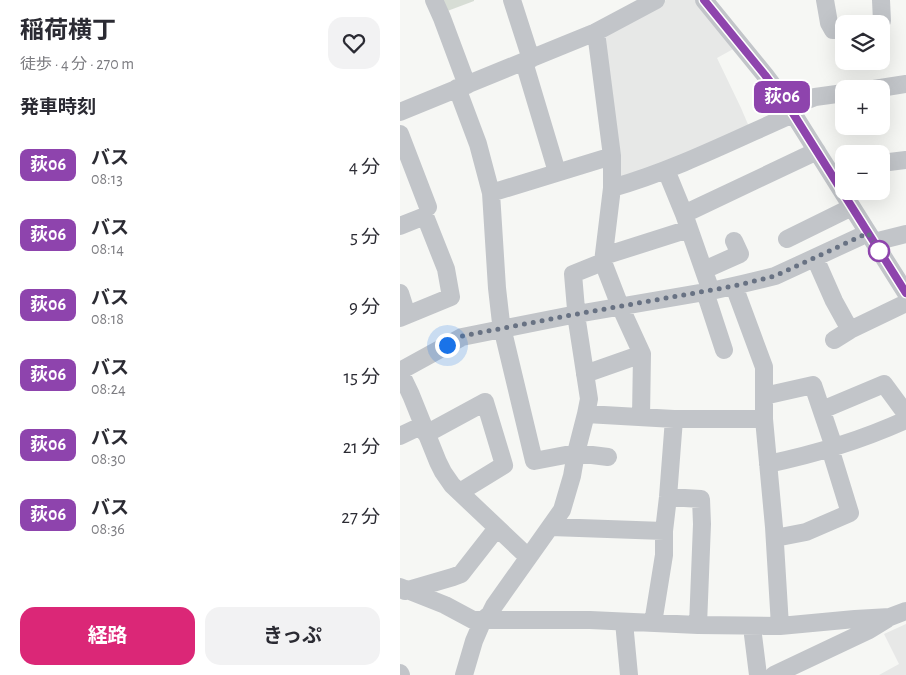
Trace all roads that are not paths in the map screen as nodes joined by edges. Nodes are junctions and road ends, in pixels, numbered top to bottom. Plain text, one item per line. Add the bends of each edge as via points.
1 (434, 0) edge
2 (512, 0) edge
3 (656, 0) edge
4 (707, 0) edge
5 (825, 0) edge
6 (880, 0) edge
7 (881, 15) edge
8 (835, 30) edge
9 (596, 32) junction
10 (528, 60) junction
11 (906, 84) edge
12 (890, 86) edge
13 (462, 87) junction
14 (835, 94) edge
15 (791, 111) junction
16 (400, 112) edge
17 (400, 134) edge
18 (817, 151) junction
19 (612, 156) junction
20 (906, 160) edge
21 (890, 163) edge
22 (666, 170) junction
23 (557, 172) junction
24 (835, 174) edge
25 (612, 188) junction
26 (491, 193) junction
27 (849, 200) edge
28 (428, 207) dead end
29 (852, 207) junction
30 (686, 222) junction
31 (400, 226) edge
32 (906, 234) edge
33 (871, 238) junction
34 (787, 239) dead end
35 (815, 258) junction
36 (603, 259) junction
37 (704, 270) junction
38 (738, 285) junction
39 (708, 292) junction
40 (906, 293) edge
41 (400, 294) edge
42 (906, 303) edge
43 (620, 306) junction
44 (577, 314) junction
45 (404, 317) edge
46 (502, 328) junction
47 (850, 330) junction
48 (834, 340) dead end
49 (724, 350) dead end
50 (642, 354) junction
51 (400, 372) edge
52 (585, 374) junction
53 (764, 396) junction
54 (822, 410) junction
55 (586, 414) junction
56 (906, 414) edge
57 (641, 418) junction
58 (674, 419) junction
59 (764, 419) junction
60 (906, 420) edge
61 (424, 429) junction
62 (400, 436) edge
63 (832, 448) junction
64 (576, 453) junction
65 (608, 458) dead end
66 (768, 464) junction
67 (460, 492) junction
68 (668, 497) junction
69 (551, 527) junction
70 (497, 528) junction
71 (664, 531) junction
72 (775, 538) junction
73 (528, 557) junction
74 (403, 590) edge
75 (898, 614) edge
76 (483, 620) junction
77 (624, 622) junction
78 (653, 623) junction
79 (698, 625) junction
80 (752, 626) junction
81 (780, 626) junction
82 (464, 675) edge
83 (629, 675) edge
84 (758, 675) edge
85 (774, 675) edge

1 - 13 street
2 - 10 street
3 - 9 street
4 - 15 street
5 - 8 street via 829,23
6 - 7 street
9 - 10 street
9 - 19 street
10 - 13 street
10 - 23 street
11 - 12 street
13 - 16 street
13 - 26 street
14 - 15 street via 815,97
15 - 18 street
15 - 22 street
17 - 28 street
18 - 24 street
18 - 30 street
19 - 23 street
19 - 25 street
20 - 21 street
22 - 25 street
22 - 30 street
23 - 26 street
25 - 36 street
26 - 46 street
27 - 29 street
29 - 33 street
29 - 34 street
30 - 36 street
30 - 37 street
31 - 45 street via 425,216 446,269 451,297
32 - 33 street
33 - 35 street
33 - 40 street
35 - 38 street via 775,276
35 - 47 street
36 - 43 street
36 - 44 street via 573,274
37 - 38 street via 734,249
37 - 39 street
38 - 39 street
38 - 53 street via 764,366
39 - 43 street
39 - 49 street
41 - 45 street
42 - 47 street
43 - 44 street
43 - 50 street
44 - 46 street
44 - 52 street
46 - 51 street via 462,336
46 - 64 street via 534,461
47 - 48 street
50 - 52 street
50 - 57 street
51 - 61 street
52 - 55 street
53 - 54 street via 813,385
53 - 59 street
54 - 56 street via 884,384
54 - 63 street
55 - 57 street
55 - 64 street
57 - 58 street
58 - 59 street
58 - 68 street
59 - 66 street
60 - 63 street
61 - 62 street
61 - 67 street via 443,472
61 - 67 street via 485,402 504,465
63 - 66 street
63 - 72 street via 850,513 806,532
64 - 65 street
64 - 69 street via 562,510
66 - 72 street
67 - 70 street
68 - 71 street
68 - 79 street via 700,499
69 - 71 street
69 - 73 street
70 - 73 street
70 - 74 street via 461,574
71 - 78 street via 664,555
72 - 81 street
73 - 76 street
74 - 76 street via 445,605 473,620
75 - 81 street
75 - 85 street
76 - 77 street
76 - 82 street
77 - 78 street
77 - 83 street
78 - 79 street
79 - 80 street
80 - 81 street
80 - 84 street

